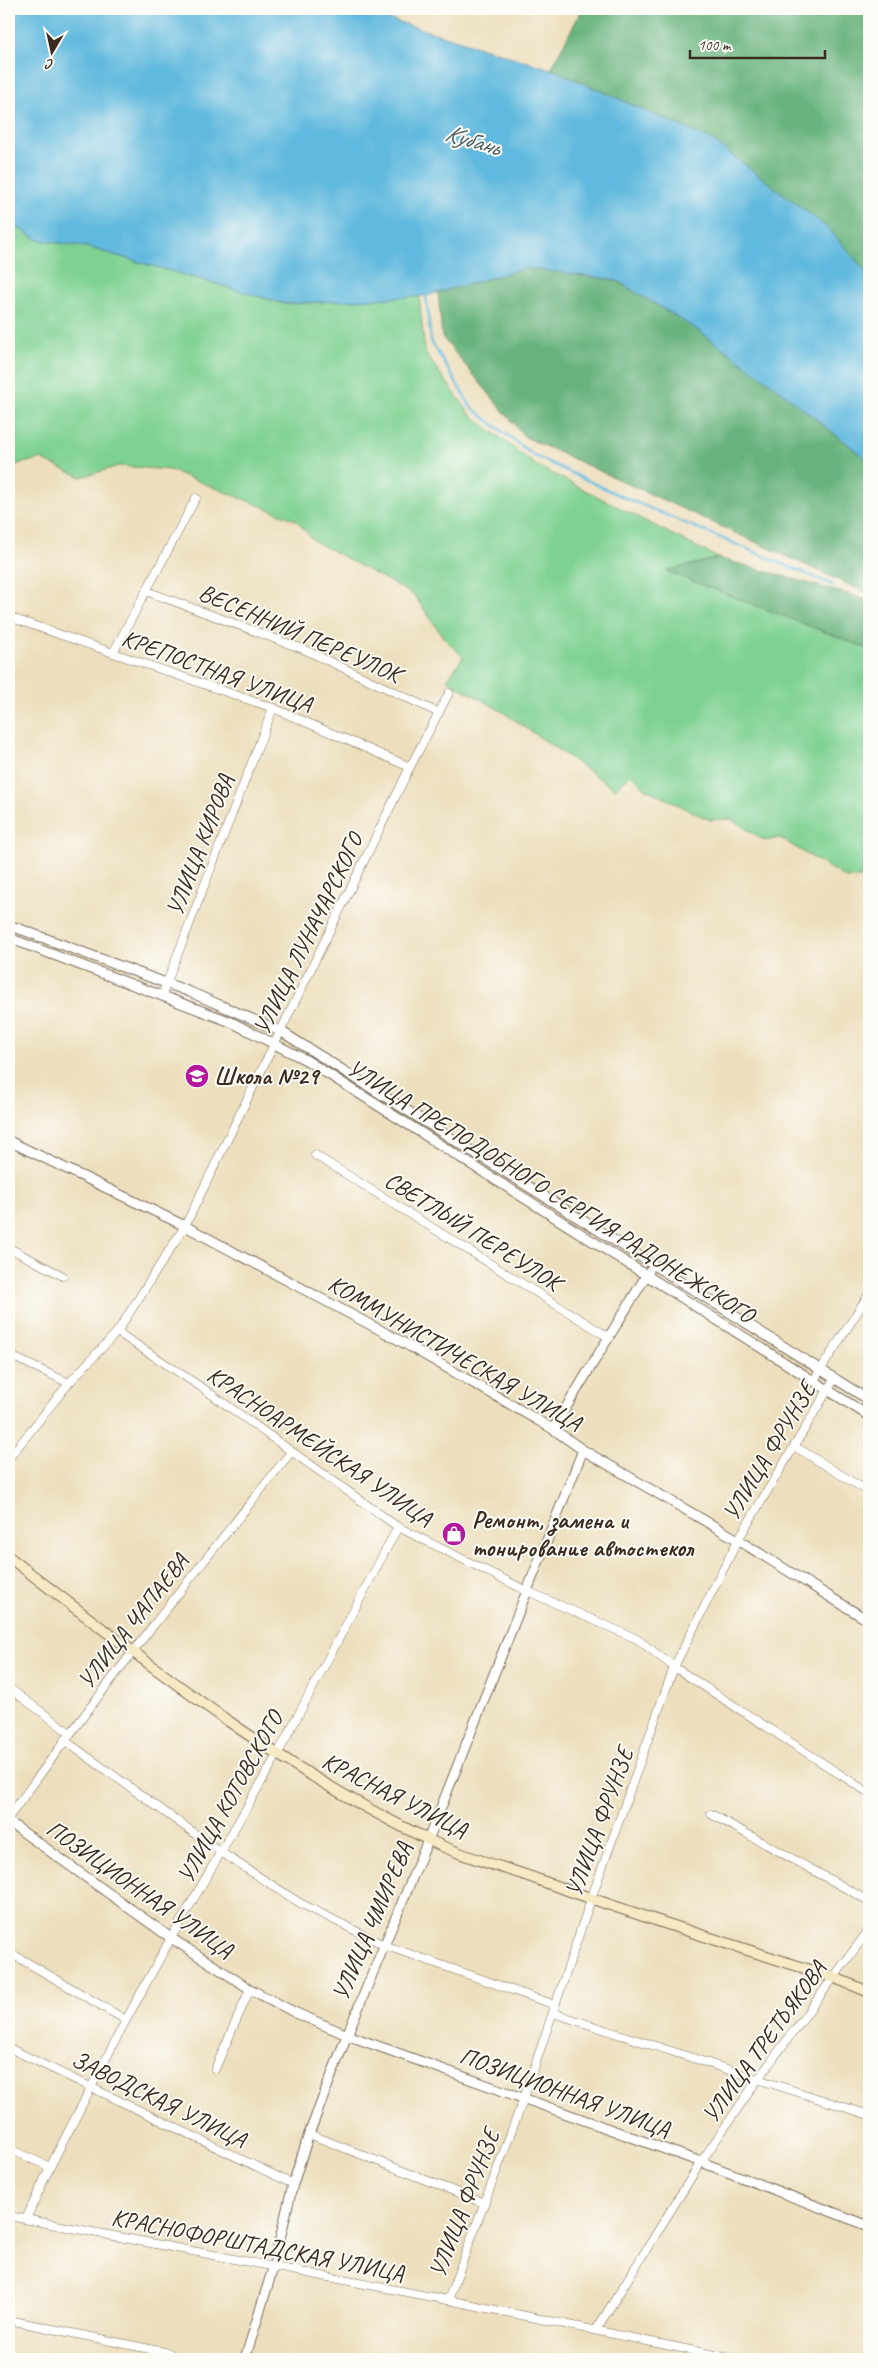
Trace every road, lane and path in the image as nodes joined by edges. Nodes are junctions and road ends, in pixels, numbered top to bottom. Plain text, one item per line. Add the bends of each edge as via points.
1 (196, 498) dead end
2 (146, 591) junction
3 (9, 617) edge
4 (113, 653) junction
5 (449, 693) dead end
6 (273, 708) junction
7 (439, 713) junction
8 (410, 767) junction
9 (9, 925) edge
10 (9, 938) edge
11 (166, 984) junction
12 (162, 995) junction
13 (282, 1032) junction
14 (276, 1044) junction
15 (9, 1141) edge
16 (316, 1155) dead end
17 (185, 1226) junction
18 (9, 1248) edge
19 (654, 1265) junction
20 (647, 1275) junction
21 (63, 1276) dead end
22 (869, 1294) edge
23 (117, 1332) junction
24 (610, 1338) junction
25 (9, 1355) edge
26 (821, 1370) junction
27 (835, 1378) junction
28 (814, 1380) junction
29 (69, 1383) junction
30 (828, 1389) junction
31 (869, 1400) edge
32 (869, 1416) edge
33 (553, 1429) junction
34 (794, 1446) junction
35 (583, 1450) junction
36 (291, 1452) junction
37 (9, 1458) edge
38 (869, 1492) edge
39 (398, 1527) junction
40 (738, 1540) junction
41 (9, 1557) edge
42 (527, 1591) junction
43 (869, 1620) edge
44 (134, 1653) junction
45 (674, 1667) junction
46 (9, 1688) edge
47 (70, 1733) junction
48 (64, 1740) junction
49 (277, 1755) junction
50 (869, 1794) edge
51 (711, 1814) dead end
52 (9, 1817) edge
53 (9, 1822) edge
54 (428, 1840) junction
55 (222, 1853) junction
56 (591, 1899) junction
57 (869, 1901) edge
58 (869, 1930) edge
59 (171, 1938) junction
60 (384, 1945) junction
61 (9, 1952) edge
62 (835, 1978) junction
63 (250, 1988) junction
64 (869, 1992) edge
65 (554, 2009) junction
66 (126, 2020) junction
67 (347, 2035) junction
68 (9, 2048) edge
69 (215, 2069) dead end
70 (758, 2079) junction
71 (91, 2088) junction
72 (524, 2098) junction
73 (869, 2115) edge
74 (310, 2134) junction
75 (9, 2149) edge
76 (701, 2162) junction
77 (50, 2168) junction
78 (293, 2184) junction
79 (484, 2204) junction
80 (9, 2216) edge
81 (26, 2219) junction
82 (869, 2226) edge
83 (273, 2268) junction
84 (448, 2300) junction
85 (9, 2320) edge
86 (596, 2330) junction
87 (179, 2359) edge
88 (246, 2359) edge
89 (734, 2359) edge

1 - 2 street
2 - 4 street
2 - 7 street, ВЕСЕННИЙ ПЕРЕУЛОК via 303,649
3 - 4 street, КРЕПОСТНАЯ УЛИЦА
4 - 6 street, КРЕПОСТНАЯ УЛИЦА
5 - 7 street, УЛИЦА ЛУНАЧАРСКОГО
6 - 8 street, КРЕПОСТНАЯ УЛИЦА
6 - 11 street, УЛИЦА КИРОВА
7 - 8 street, УЛИЦА ЛУНАЧАРСКОГО
8 - 13 street, УЛИЦА ЛУНАЧАРСКОГО
9 - 11 street, УЛИЦА ПРЕПОДОБНОГО СЕРГИЯ РАДОНЕЖСКОГО
10 - 12 street, УЛИЦА ПРЕПОДОБНОГО СЕРГИЯ РАДОНЕЖСКОГО
11 - 12 street, УЛИЦА КИРОВА
11 - 13 street, УЛИЦА ПРЕПОДОБНОГО СЕРГИЯ РАДОНЕЖСКОГО
12 - 14 street, УЛИЦА ПРЕПОДОБНОГО СЕРГИЯ РАДОНЕЖСКОГО
13 - 14 street, УЛИЦА ЛУНАЧАРСКОГО
13 - 19 street, УЛИЦА ПРЕПОДОБНОГО СЕРГИЯ РАДОНЕЖСКОГО
14 - 17 street, УЛИЦА ЛУНАЧАРСКОГО
14 - 20 street, УЛИЦА ПРЕПОДОБНОГО СЕРГИЯ РАДОНЕЖСКОГО
15 - 17 street, КОММУНИСТИЧЕСКАЯ УЛИЦА
16 - 24 street, СВЕТЛЫЙ ПЕРЕУЛОК
17 - 23 street, УЛИЦА ЛУНАЧАРСКОГО
17 - 33 street, КОММУНИСТИЧЕСКАЯ УЛИЦА via 397,1339
18 - 21 street
19 - 20 street
19 - 26 street, УЛИЦА ПРЕПОДОБНОГО СЕРГИЯ РАДОНЕЖСКОГО
20 - 24 street
20 - 28 street, УЛИЦА ПРЕПОДОБНОГО СЕРГИЯ РАДОНЕЖСКОГО
22 - 26 street, УЛИЦА ФРУНЗЕ
23 - 29 street, УЛИЦА ЛУНАЧАРСКОГО
23 - 36 street, КРАСНОАРМЕЙСКАЯ УЛИЦА
24 - 33 street
25 - 29 street
26 - 27 street, УЛИЦА ПРЕПОДОБНОГО СЕРГИЯ РАДОНЕЖСКОГО
26 - 28 street, УЛИЦА ФРУНЗЕ
27 - 30 street, УЛИЦА ФРУНЗЕ
27 - 31 street, УЛИЦА ПРЕПОДОБНОГО СЕРГИЯ РАДОНЕЖСКОГО
28 - 30 street, УЛИЦА ПРЕПОДОБНОГО СЕРГИЯ РАДОНЕЖСКОГО
29 - 37 street, УЛИЦА ЛУНАЧАРСКОГО
30 - 32 street, УЛИЦА ПРЕПОДОБНОГО СЕРГИЯ РАДОНЕЖСКОГО
30 - 34 street, УЛИЦА ФРУНЗЕ
33 - 35 street, КОММУНИСТИЧЕСКАЯ УЛИЦА
34 - 38 street
34 - 40 street, УЛИЦА ФРУНЗЕ
35 - 40 street, КОММУНИСТИЧЕСКАЯ УЛИЦА
35 - 42 street, УЛИЦА ЧМИРЕВА
36 - 39 street, КРАСНОАРМЕЙСКАЯ УЛИЦА
36 - 44 street, УЛИЦА ЧАПАЕВА via 154,1622
39 - 42 street, КРАСНОАРМЕЙСКАЯ УЛИЦА
39 - 49 street, УЛИЦА КОТОВСКОГО
40 - 43 street, КОММУНИСТИЧЕСКАЯ УЛИЦА
40 - 45 street, УЛИЦА ФРУНЗЕ
41 - 44 main road, КРАСНАЯ УЛИЦА
42 - 45 street, КРАСНОАРМЕЙСКАЯ УЛИЦА via 637,1639
42 - 54 street, УЛИЦА ЧМИРЕВА
44 - 47 street, УЛИЦА ЧАПАЕВА
44 - 49 main road, КРАСНАЯ УЛИЦА
45 - 50 street, КРАСНОАРМЕЙСКАЯ УЛИЦА
45 - 56 street, УЛИЦА ФРУНЗЕ
46 - 47 street
47 - 48 street, УЛИЦА ЧАПАЕВА
48 - 52 street, УЛИЦА ЧАПАЕВА
48 - 55 street
49 - 54 main road, КРАСНАЯ УЛИЦА
49 - 55 street, УЛИЦА КОТОВСКОГО
51 - 57 street
53 - 59 street, ПОЗИЦИОННАЯ УЛИЦА
54 - 56 main road, КРАСНАЯ УЛИЦА
54 - 60 street, УЛИЦА ЧМИРЕВА
55 - 59 street, УЛИЦА КОТОВСКОГО
55 - 60 street via 300,1903
56 - 62 main road, КРАСНАЯ УЛИЦА
56 - 65 street, УЛИЦА ФРУНЗЕ
58 - 62 street, УЛИЦА ТРЕТЬЯКОВА
59 - 63 street, ПОЗИЦИОННАЯ УЛИЦА
59 - 66 street, УЛИЦА КОТОВСКОГО
60 - 65 street
60 - 67 street, УЛИЦА ЧМИРЕВА
61 - 66 street
62 - 64 main road, КРАСНАЯ УЛИЦА
62 - 70 street, УЛИЦА ТРЕТЬЯКОВА
63 - 67 street, ПОЗИЦИОННАЯ УЛИЦА
63 - 69 street
65 - 70 street
65 - 72 street, УЛИЦА ФРУНЗЕ
66 - 71 street, УЛИЦА КОТОВСКОГО
67 - 72 street, ПОЗИЦИОННАЯ УЛИЦА
67 - 74 street, УЛИЦА ЧМИРЕВА
68 - 71 street, ЗАВОДСКАЯ УЛИЦА
70 - 73 street
70 - 76 street, УЛИЦА ТРЕТЬЯКОВА
71 - 77 street, УЛИЦА КОТОВСКОГО
71 - 78 street, ЗАВОДСКАЯ УЛИЦА
72 - 76 street, ПОЗИЦИОННАЯ УЛИЦА
72 - 79 street, УЛИЦА ФРУНЗЕ
74 - 78 street, УЛИЦА ЧМИРЕВА
74 - 79 street
75 - 77 street
76 - 82 street, ПОЗИЦИОННАЯ УЛИЦА
76 - 86 street, УЛИЦА ТРЕТЬЯКОВА
77 - 81 street, УЛИЦА КОТОВСКОГО
78 - 83 street, УЛИЦА ЧМИРЕВА
79 - 84 street, УЛИЦА ФРУНЗЕ
80 - 81 street, КРАСНОФОРШТАДСКАЯ УЛИЦА
81 - 83 street, КРАСНОФОРШТАДСКАЯ УЛИЦА
83 - 84 street, КРАСНОФОРШТАДСКАЯ УЛИЦА
83 - 88 street, УЛИЦА ЧМИРЕВА
84 - 86 street, КРАСНОФОРШТАДСКАЯ УЛИЦА
85 - 87 street via 169,2353
86 - 89 street, КРАСНОФОРШТАДСКАЯ УЛИЦА

